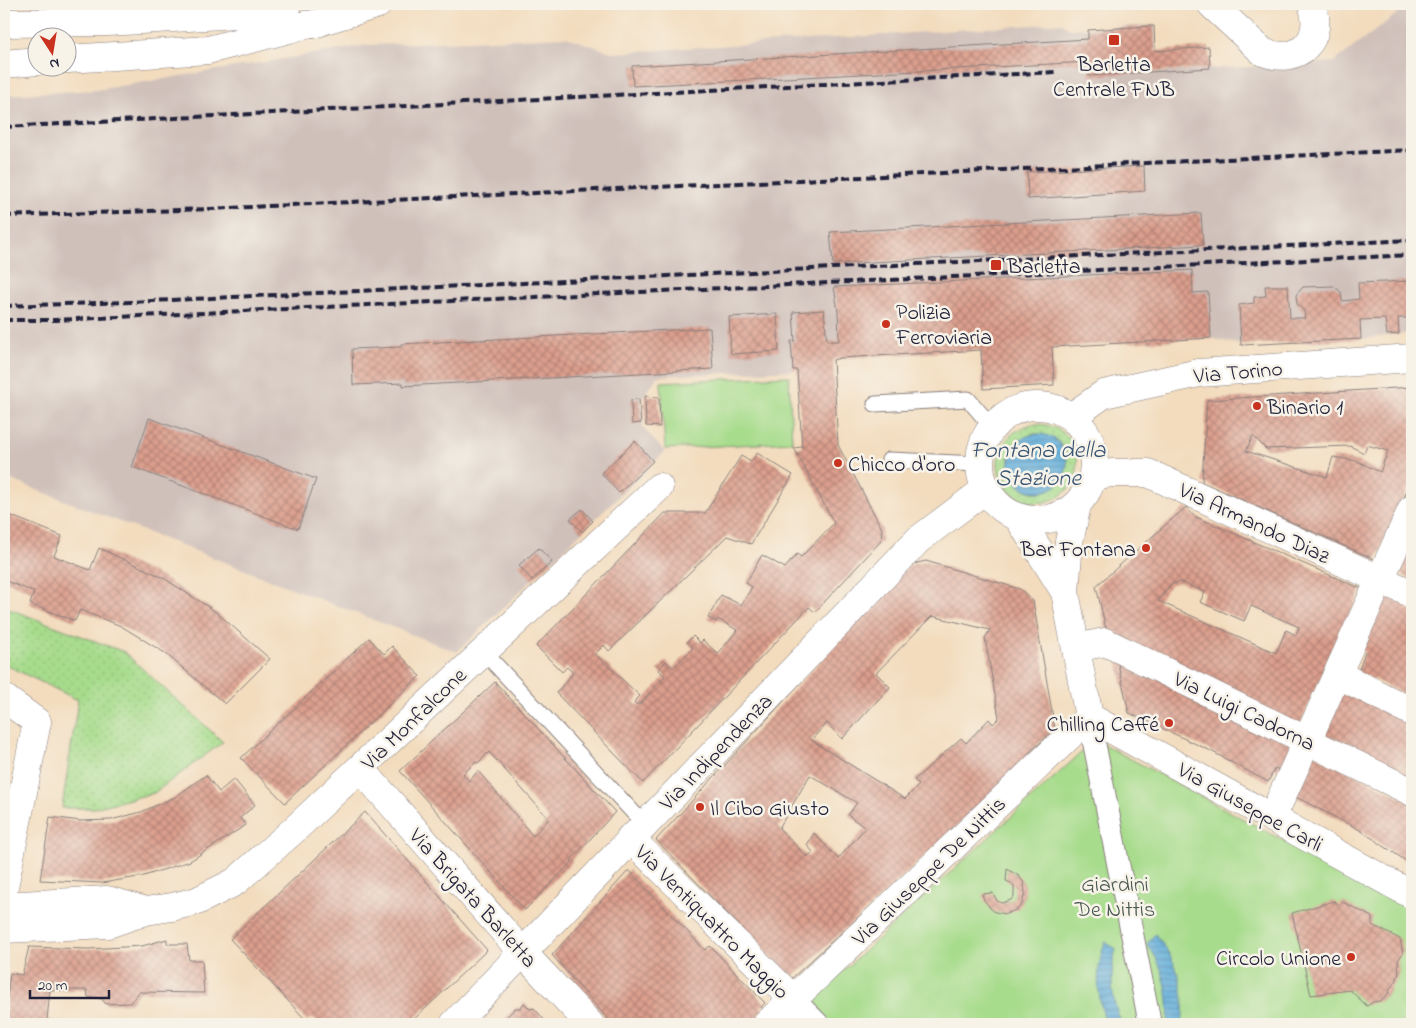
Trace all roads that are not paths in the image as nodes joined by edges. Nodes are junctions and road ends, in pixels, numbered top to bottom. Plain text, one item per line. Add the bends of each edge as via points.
1 (378, 4) edge
2 (1211, 4) edge
3 (1312, 4) edge
4 (308, 12) edge
5 (4, 23) edge
6 (78, 58) edge
7 (28, 62) edge
8 (4, 64) edge
9 (1412, 358) edge
10 (875, 404) dead end
11 (1072, 416) junction
12 (992, 427) junction
13 (890, 460) dead end
14 (982, 476) junction
15 (1094, 476) junction
16 (659, 487) dead end
17 (1077, 505) junction
18 (1412, 509) edge
19 (1018, 517) junction
20 (1380, 580) junction
21 (1065, 592) junction
22 (1412, 594) edge
23 (1076, 648) junction
24 (484, 651) junction
25 (1337, 674) junction
26 (4, 698) edge
27 (1412, 712) edge
28 (1089, 717) junction
29 (1307, 740) junction
30 (360, 768) junction
31 (1412, 792) edge
32 (1272, 818) junction
33 (637, 831) junction
34 (4, 887) edge
35 (1412, 895) edge
36 (4, 906) edge
37 (146, 911) junction
38 (4, 929) edge
39 (523, 953) junction
40 (793, 999) junction
41 (454, 1024) edge
42 (590, 1024) edge
43 (767, 1024) edge
44 (818, 1024) edge
45 (1150, 1024) edge

1 - 4 street via 354,12
2 - 3 street via 1263,52 1285,57 1296,54 1312,39 1316,27
4 - 5 street via 108,22
4 - 6 street via 208,50
7 - 8 street
9 - 11 street, Via Torino via 1199,373 1104,394
10 - 12 lane via 968,399
11 - 12 street via 1039,406 1021,408 1005,415
11 - 15 street via 1091,443 1095,459
12 - 14 street via 983,444
13 - 14 lane
14 - 19 street via 994,501
14 - 33 street, Via Indipendenza
15 - 17 street
15 - 20 street, Via Armando Diaz via 1148,473
16 - 24 street, Via Monfalcone
17 - 19 street via 1059,516 1039,520
17 - 21 street via 1069,542
18 - 20 street
19 - 21 street
20 - 22 street, Via Armando Diaz
20 - 25 street
21 - 23 street
23 - 28 street
23 - 29 street, Via Luigi Cadorna via 1105,642
24 - 30 street, Via Monfalcone
24 - 33 lane
25 - 27 street
25 - 29 street
26 - 34 street via 37,722
28 - 32 street, Via Giuseppe Carli
28 - 40 street, Via Giuseppe De Nittis
28 - 45 street
29 - 31 street, Via Luigi Cadorna
29 - 32 street
30 - 37 street, Via Monfalcone via 235,882 197,901
30 - 39 street, Via Brigata Barletta
32 - 35 street, Via Giuseppe Carli
33 - 39 street, Via Indipendenza
33 - 40 street, Via Ventiquattro Maggio
36 - 37 street, Via Monfalcone via 107,900
37 - 38 street, Via Monfalcone via 108,924
39 - 41 street, Via Indipendenza
39 - 42 street, Via Brigata Barletta
40 - 43 street, Via Giuseppe De Nittis
40 - 44 street, Via Ventiquattro Maggio

